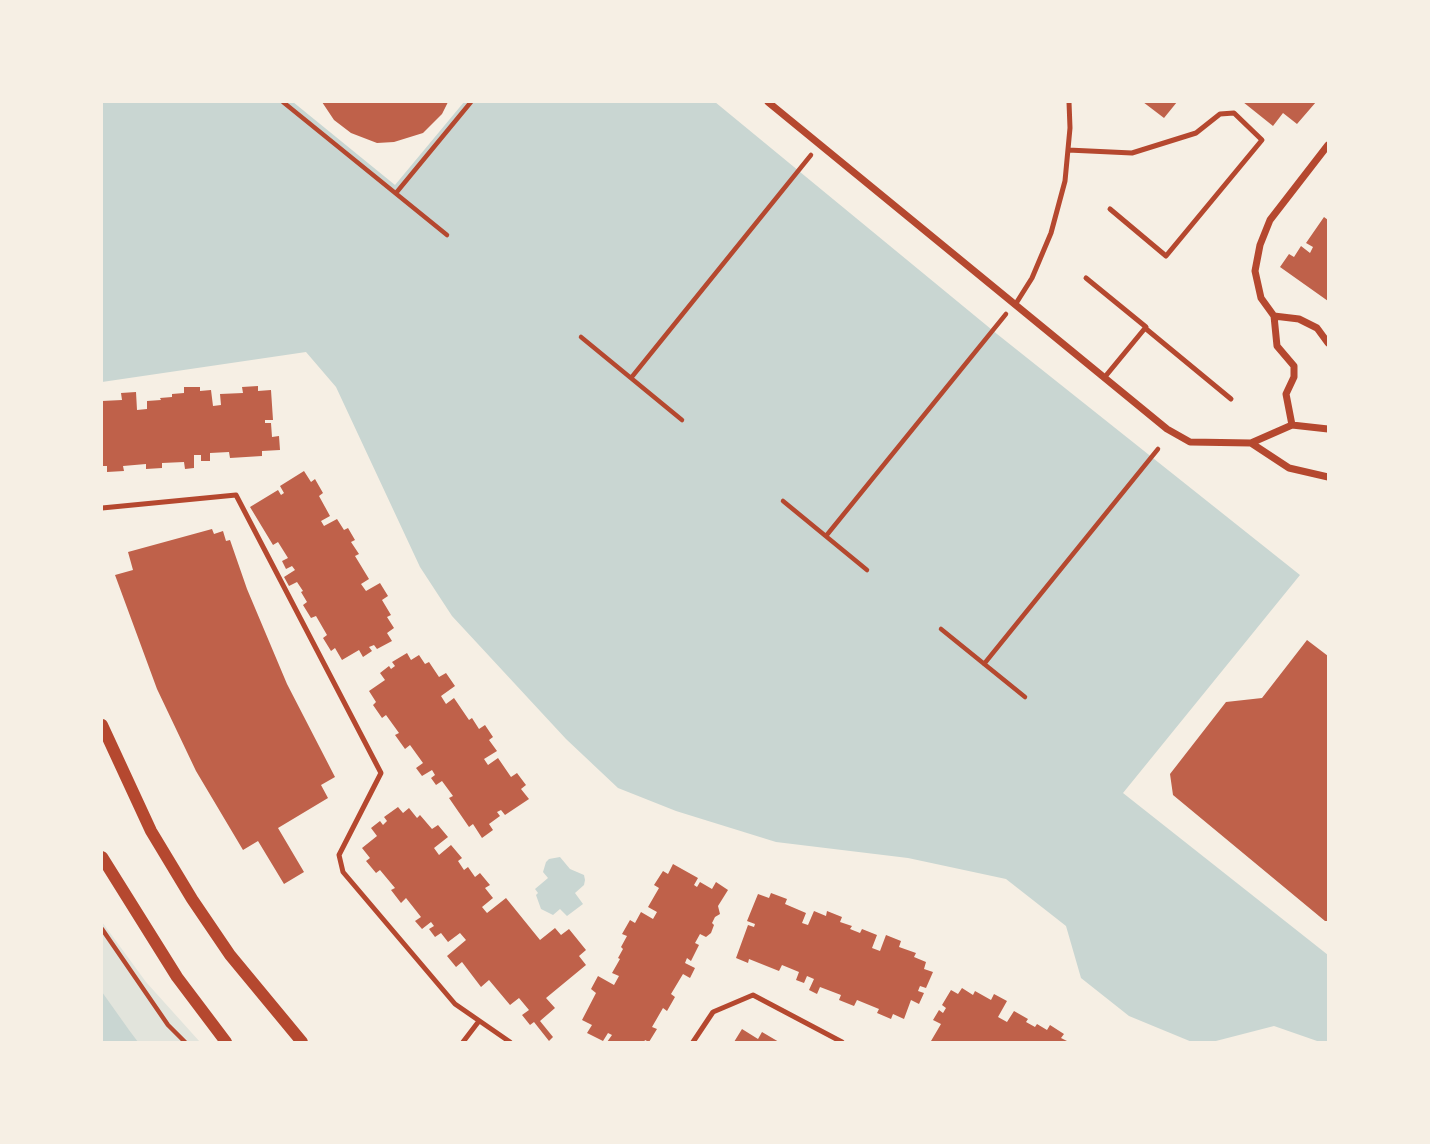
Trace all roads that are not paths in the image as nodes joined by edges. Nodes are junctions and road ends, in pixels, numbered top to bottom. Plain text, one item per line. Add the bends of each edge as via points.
1 (768, 102) edge
2 (1069, 102) edge
3 (1328, 145) edge
4 (1068, 150) junction
5 (1110, 209) dead end
6 (1086, 278) dead end
7 (1015, 305) junction
8 (1274, 316) junction
9 (1145, 328) junction
10 (1328, 343) edge
11 (1104, 378) junction
12 (1231, 400) dead end
13 (1292, 425) junction
14 (1328, 429) edge
15 (1251, 443) junction
16 (1328, 477) edge
17 (102, 508) edge
18 (102, 725) edge
19 (102, 857) edge
20 (479, 1021) junction
21 (226, 1042) edge
22 (302, 1042) edge
23 (463, 1042) edge
24 (510, 1042) edge
25 (693, 1042) edge
26 (842, 1042) edge

1 - 7 street
2 - 4 lane
3 - 8 street via 1270,220 1260,245 1255,271 1261,298
4 - 5 lane via 1132,153 1196,133 1220,114 1234,113 1262,139 1166,256
4 - 7 lane via 1051,233
6 - 9 lane
7 - 11 street
8 - 10 street via 1299,318 1317,328
8 - 13 street via 1277,346 1294,366 1286,394
9 - 11 lane
9 - 12 lane
11 - 15 street via 1190,442
13 - 14 street
13 - 15 street
15 - 16 street via 1289,468
17 - 20 lane via 236,495 381,773 339,855 343,872 454,1004
18 - 22 street via 151,831 192,899 230,955
19 - 21 street via 177,977
20 - 23 lane
20 - 24 lane
25 - 26 lane via 713,1012 753,995

